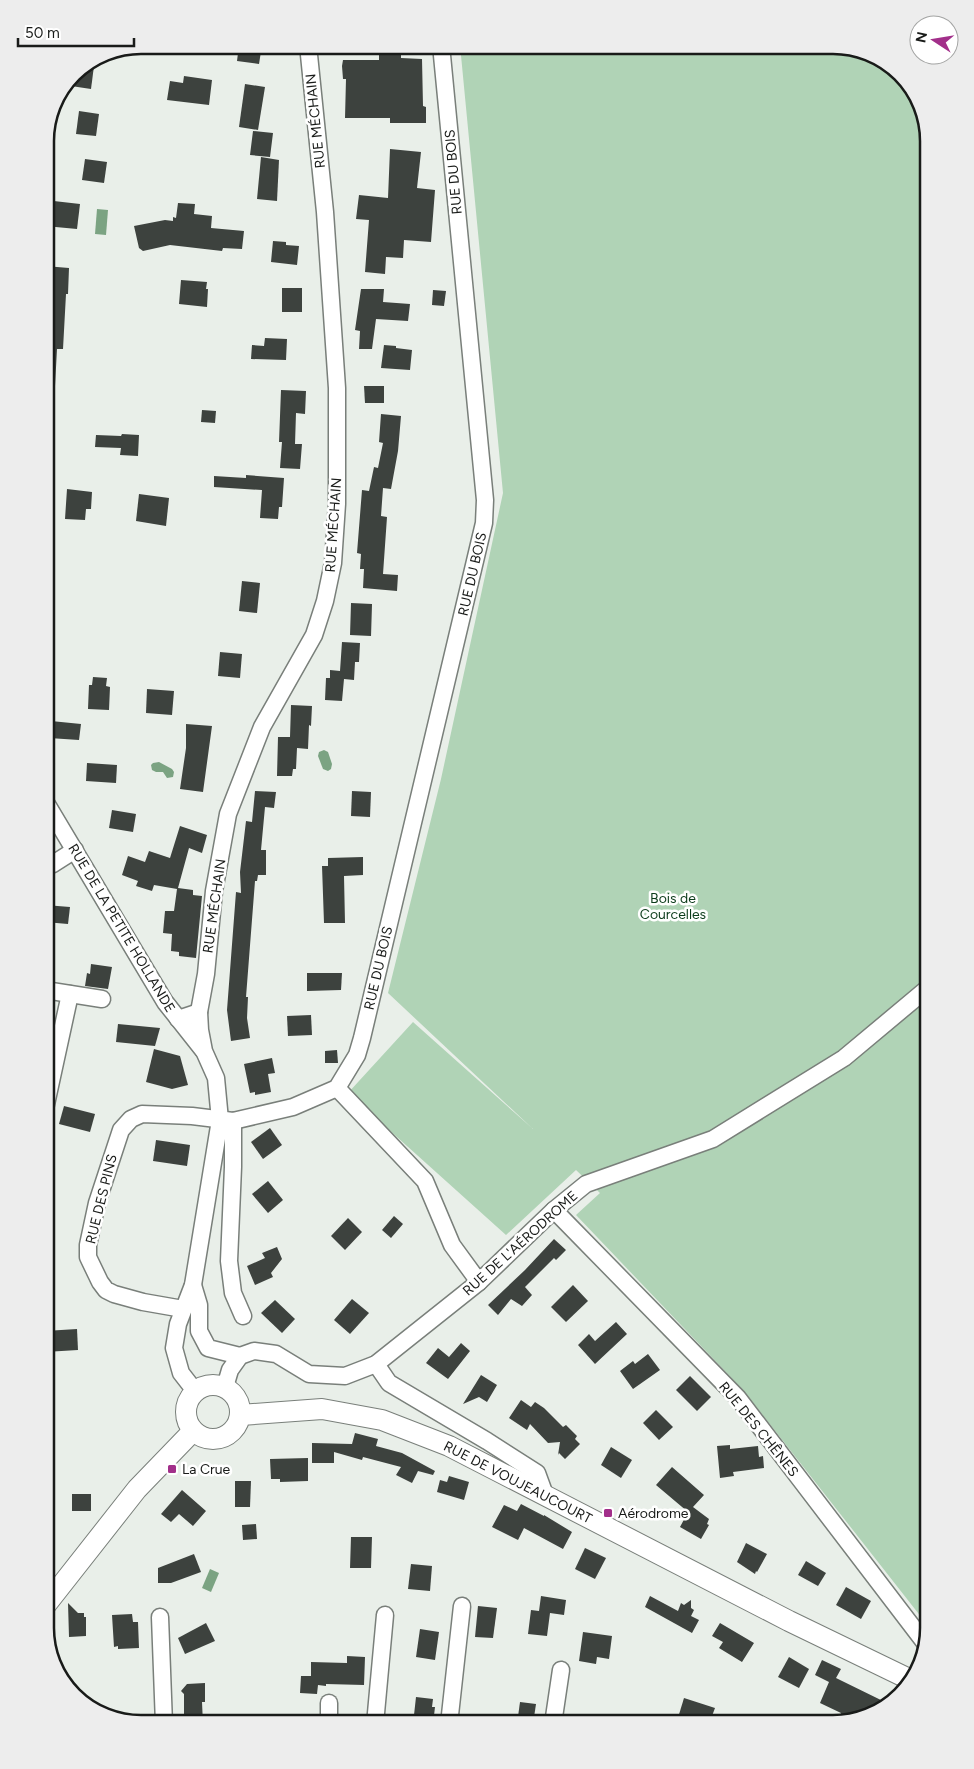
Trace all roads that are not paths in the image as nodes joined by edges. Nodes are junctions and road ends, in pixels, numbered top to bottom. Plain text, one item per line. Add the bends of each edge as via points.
1 (309, 54) edge
2 (442, 54) edge
3 (54, 816) edge
4 (75, 850) junction
5 (54, 863) edge
6 (54, 991) edge
7 (70, 994) junction
8 (920, 995) edge
9 (102, 999) dead end
10 (199, 1012) junction
11 (178, 1019) junction
12 (204, 1051) junction
13 (54, 1068) edge
14 (338, 1088) junction
15 (226, 1120) junction
16 (554, 1210) junction
17 (479, 1282) junction
18 (193, 1285) junction
19 (183, 1310) junction
20 (242, 1316) dead end
21 (240, 1356) junction
22 (376, 1364) junction
23 (225, 1387) junction
24 (195, 1391) junction
25 (241, 1414) junction
26 (193, 1431) junction
27 (545, 1495) junction
28 (54, 1595) edge
29 (462, 1606) dead end
30 (385, 1615) dead end
31 (160, 1617) dead end
32 (920, 1636) edge
33 (561, 1670) dead end
34 (905, 1678) edge
35 (329, 1703) dead end
36 (164, 1715) edge
37 (329, 1715) edge
38 (376, 1715) edge
39 (450, 1715) edge
40 (554, 1715) edge

1 - 10 street, RUE MÉCHAIN via 337,388 337,504 333,562 314,634 262,727 228,814 214,891
2 - 14 street, RUE DU BOIS via 484,490 484,523 362,1038 357,1055
3 - 4 street, RUE DE LA PETITE HOLLANDE
4 - 5 street
4 - 11 street, RUE DE LA PETITE HOLLANDE
6 - 7 street
7 - 9 street
7 - 13 street
8 - 16 street, RUE DE L'AÉRODROME via 844,1058 713,1139 586,1184
10 - 11 street
10 - 12 street, RUE MÉCHAIN
11 - 12 street, RUE DE LA PETITE HOLLANDE
12 - 15 street via 216,1078
14 - 15 street via 293,1107
14 - 17 street via 425,1181 452,1245
15 - 18 street
15 - 19 street, RUE DES PINS via 156,1114 142,1114 131,1119 116,1142 97,1203 88,1258 106,1290
15 - 20 street via 233,1167 229,1261 232,1293
16 - 17 street, RUE DE L'AÉRODROME
16 - 32 street, RUE DES CHÊNES via 738,1398
17 - 22 street, RUE DE L'AÉRODROME
18 - 19 street
18 - 21 street via 199,1306 199,1331 208,1348
19 - 24 street via 174,1348 181,1373
21 - 22 street, RUE DE L'AÉRODROME via 254,1351 276,1354 309,1374 345,1376
21 - 23 street via 230,1370
22 - 27 street via 389,1383 537,1473
23 - 24 main road via 215,1384
23 - 25 main road via 238,1398
24 - 26 main road via 187,1404 187,1418
25 - 26 main road via 235,1429 223,1438 207,1439
25 - 27 main road, RUE DE VOUJEAUCOURT via 322,1409 382,1420 449,1446
26 - 28 main road via 137,1489
27 - 34 main road, RUE DE VOUJEAUCOURT
29 - 39 street
30 - 38 street
31 - 36 street
33 - 40 street
35 - 37 street

